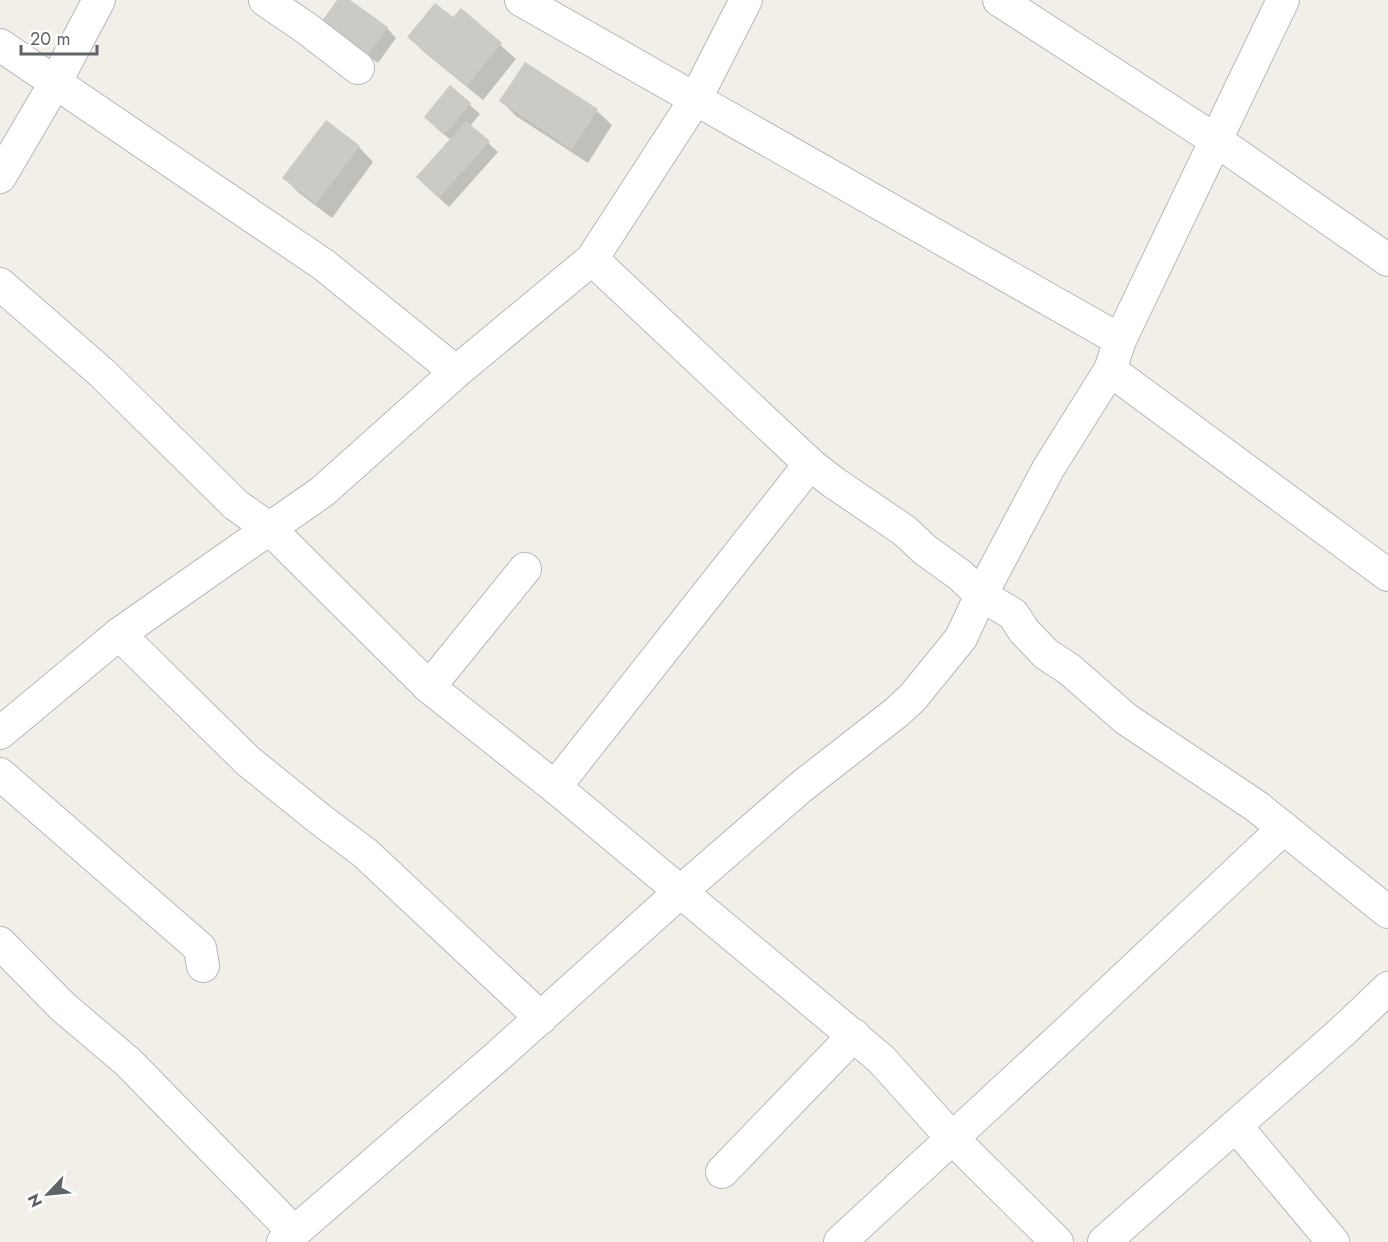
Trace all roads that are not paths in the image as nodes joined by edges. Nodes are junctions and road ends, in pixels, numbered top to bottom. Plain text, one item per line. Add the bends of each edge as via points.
1 (99, 0) edge
2 (265, 0) edge
3 (521, 0) edge
4 (746, 0) edge
5 (999, 0) edge
6 (1283, 0) edge
7 (0, 45) edge
8 (358, 68) dead end
9 (55, 83) junction
10 (695, 100) junction
11 (1217, 141) junction
12 (0, 177) edge
13 (591, 259) junction
14 (1388, 260) edge
15 (0, 284) edge
16 (1120, 340) junction
17 (1110, 370) junction
18 (456, 372) junction
19 (810, 464) junction
20 (270, 529) junction
21 (525, 569) dead end
22 (1388, 575) edge
23 (981, 595) junction
24 (119, 634) junction
25 (429, 687) junction
26 (0, 733) edge
27 (0, 774) edge
28 (555, 787) junction
29 (1284, 828) junction
30 (680, 892) junction
31 (1388, 912) edge
32 (0, 943) edge
33 (203, 966) dead end
34 (1388, 988) edge
35 (540, 1018) junction
36 (854, 1035) junction
37 (1236, 1126) junction
38 (952, 1138) junction
39 (722, 1172) dead end
40 (289, 1237) edge
41 (840, 1242) edge
42 (1057, 1242) edge
43 (1104, 1242) edge
44 (1333, 1242) edge

1 - 9 street
2 - 8 street
3 - 10 street
4 - 10 street
5 - 11 street
6 - 11 street
7 - 9 street
9 - 12 street
9 - 18 street via 324,265
10 - 13 street
10 - 16 street
11 - 14 street
11 - 16 street
13 - 18 street
13 - 19 street
15 - 20 street via 102,372 236,505
16 - 17 street
17 - 22 street
17 - 23 street via 1048,469
18 - 20 street via 323,491
19 - 23 street via 905,531
19 - 28 street
20 - 24 street
20 - 25 street
21 - 25 street
23 - 29 street via 1013,614 1046,654 1126,719
23 - 30 street via 961,638 913,697
24 - 26 street
24 - 35 street via 248,761 365,853
25 - 28 street
27 - 33 street via 200,948
28 - 30 street
29 - 31 street
29 - 38 street
30 - 35 street
30 - 36 street
32 - 40 street via 63,1007 128,1062
34 - 37 street
35 - 40 street
36 - 38 street via 881,1059
36 - 39 street
37 - 43 street
37 - 44 street
38 - 41 street
38 - 42 street

